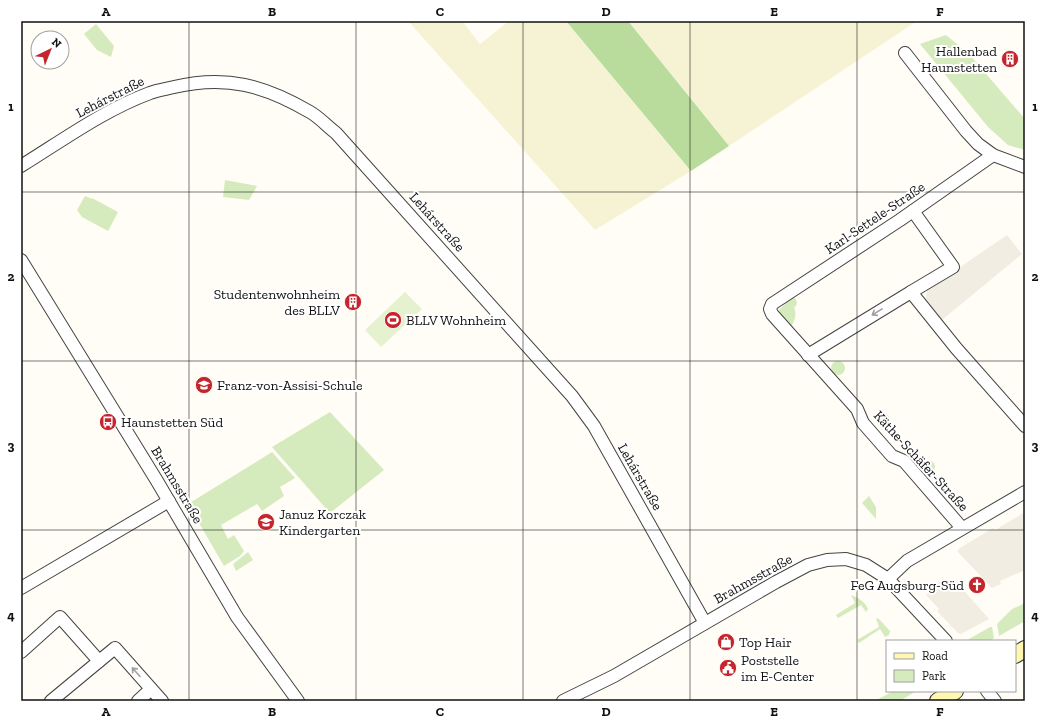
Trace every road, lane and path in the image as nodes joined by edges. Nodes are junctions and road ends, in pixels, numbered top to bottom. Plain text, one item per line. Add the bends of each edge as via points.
1 (905, 53) dead end
2 (993, 155) junction
3 (21, 166) edge
4 (1025, 167) edge
5 (913, 212) junction
6 (21, 260) edge
7 (911, 292) junction
8 (772, 304) joint
9 (808, 355) junction
10 (1025, 426) edge
11 (1025, 492) edge
12 (169, 501) junction
13 (962, 528) junction
14 (888, 580) junction
15 (21, 588) edge
16 (705, 623) junction
17 (945, 640) edge
18 (1025, 649) edge
19 (21, 652) edge
20 (1016, 654) edge
21 (99, 661) junction
22 (152, 689) junction
23 (953, 692) edge
24 (988, 692) edge
25 (51, 701) edge
26 (138, 701) edge
27 (162, 701) edge
28 (298, 701) edge
29 (563, 701) edge
30 (938, 701) edge
31 (995, 701) edge

1 - 2 street via 978,144
2 - 4 street
2 - 5 street, Karl-Settele-Straße
3 - 16 street, Lehárstraße via 121,106 151,92 193,83 228,82 262,89 311,112 336,133 572,396 594,426
5 - 7 street via 953,267
5 - 8 street, Karl-Settele-Straße
6 - 12 street, Brahmsstraße
7 -> 9 street
7 - 10 street via 956,348
8 - 9 street, Käthe-Schäfer-Straße via 772,314
9 - 13 street, Käthe-Schäfer-Straße via 857,409 863,423 892,456 904,461
11 - 13 street
12 - 15 street
12 - 28 street, Brahmsstraße via 237,617
13 - 14 street via 907,561
14 - 16 street, Brahmsstraße via 866,565 846,559 827,560 808,565
14 - 17 street, Brahmsstraße
16 - 29 street, Brahmsstraße via 614,676
18 - 20 main road
19 - 21 street via 60,617
22 -> 21 street via 115,648
21 - 25 street
22 - 26 street
22 - 27 street
23 - 30 main road
24 - 31 street

